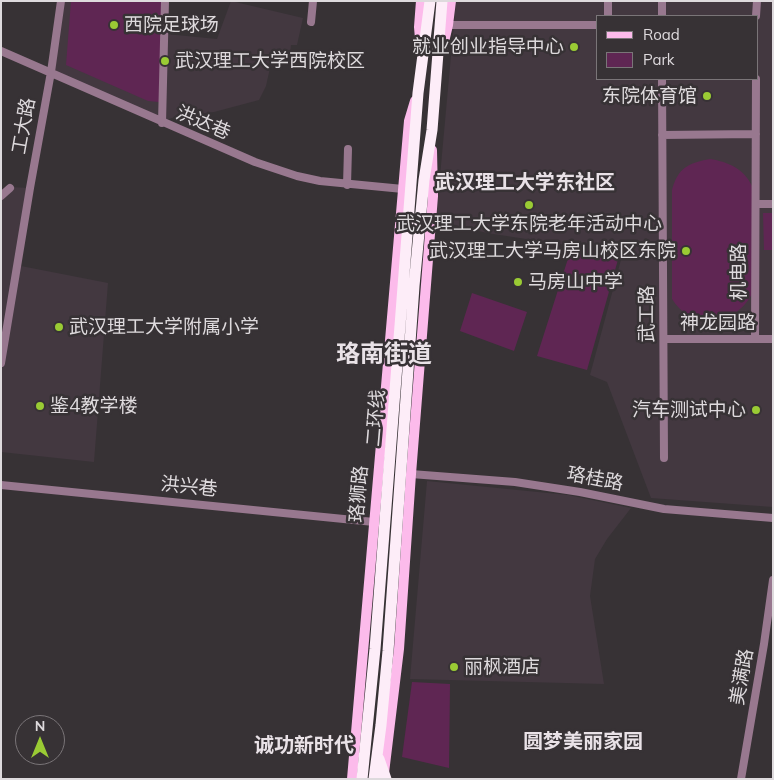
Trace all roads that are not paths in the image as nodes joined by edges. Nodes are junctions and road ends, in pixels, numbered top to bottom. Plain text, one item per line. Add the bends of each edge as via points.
1 (61, 1) edge
2 (165, 1) edge
3 (313, 1) edge
4 (421, 1) edge
5 (430, 1) edge
6 (442, 1) edge
7 (451, 1) edge
8 (608, 1) edge
9 (662, 1) edge
10 (756, 1) edge
11 (608, 15) edge
12 (662, 15) edge
13 (756, 15) edge
14 (311, 22) dead end
15 (448, 25) junction
16 (596, 25) edge
17 (1, 51) edge
18 (421, 60) junction
19 (437, 70) junction
20 (51, 72) junction
21 (662, 80) edge
22 (756, 80) edge
23 (418, 93) junction
24 (162, 123) junction
25 (432, 130) junction
26 (662, 134) junction
27 (756, 134) junction
28 (348, 149) dead end
29 (347, 185) junction
30 (10, 188) dead end
31 (402, 189) junction
32 (1, 196) edge
33 (756, 204) junction
34 (773, 204) edge
35 (4, 329) edge
36 (664, 339) junction
37 (773, 339) edge
38 (755, 340) junction
39 (1, 363) edge
40 (664, 458) dead end
41 (410, 474) junction
42 (1, 484) edge
43 (773, 518) edge
44 (374, 522) junction
45 (773, 580) edge
46 (378, 756) junction
47 (352, 779) edge
48 (362, 779) edge
49 (374, 779) edge
50 (384, 779) edge
51 (741, 779) edge

1 - 20 street, 工大路
2 - 24 street
3 - 14 street
4 - 18 main road via 418,27
5 - 18 highway, 二环线
6 - 19 highway, 二环线
7 - 15 main road
8 - 11 street
9 - 12 street
10 - 13 street
15 - 16 street
15 - 19 main road
17 - 20 street, 洪达巷
18 - 23 highway, 二环线
19 - 25 highway, 二环线
20 - 24 street, 洪达巷
20 - 35 street, 工大路
21 - 26 street, 武工路
22 - 27 street, 机电路
23 - 31 main road, 珞狮路 via 409,120
23 - 48 highway, 二环线
24 - 29 street, 洪达巷 via 288,174
25 - 41 main road via 433,196
25 - 46 highway, 二环线 via 414,286
26 - 27 street
26 - 36 street, 武工路
27 - 33 street, 机电路
28 - 29 street
29 - 31 street, 洪达巷
30 - 32 street
31 - 44 main road, 珞狮路
33 - 34 street
33 - 38 street, 机电路
35 - 39 street, 工大路
36 - 38 street, 神龙园路
36 - 40 street, 武工路
37 - 38 street, 神龙园路
41 - 43 street, 珞桂路 via 515,482 664,509
41 - 50 main road via 398,649
42 - 44 street, 洪兴巷
44 - 47 main road, 珞狮路
45 - 51 street, 美满路
46 - 49 highway, 二环线
46 - 50 highway

